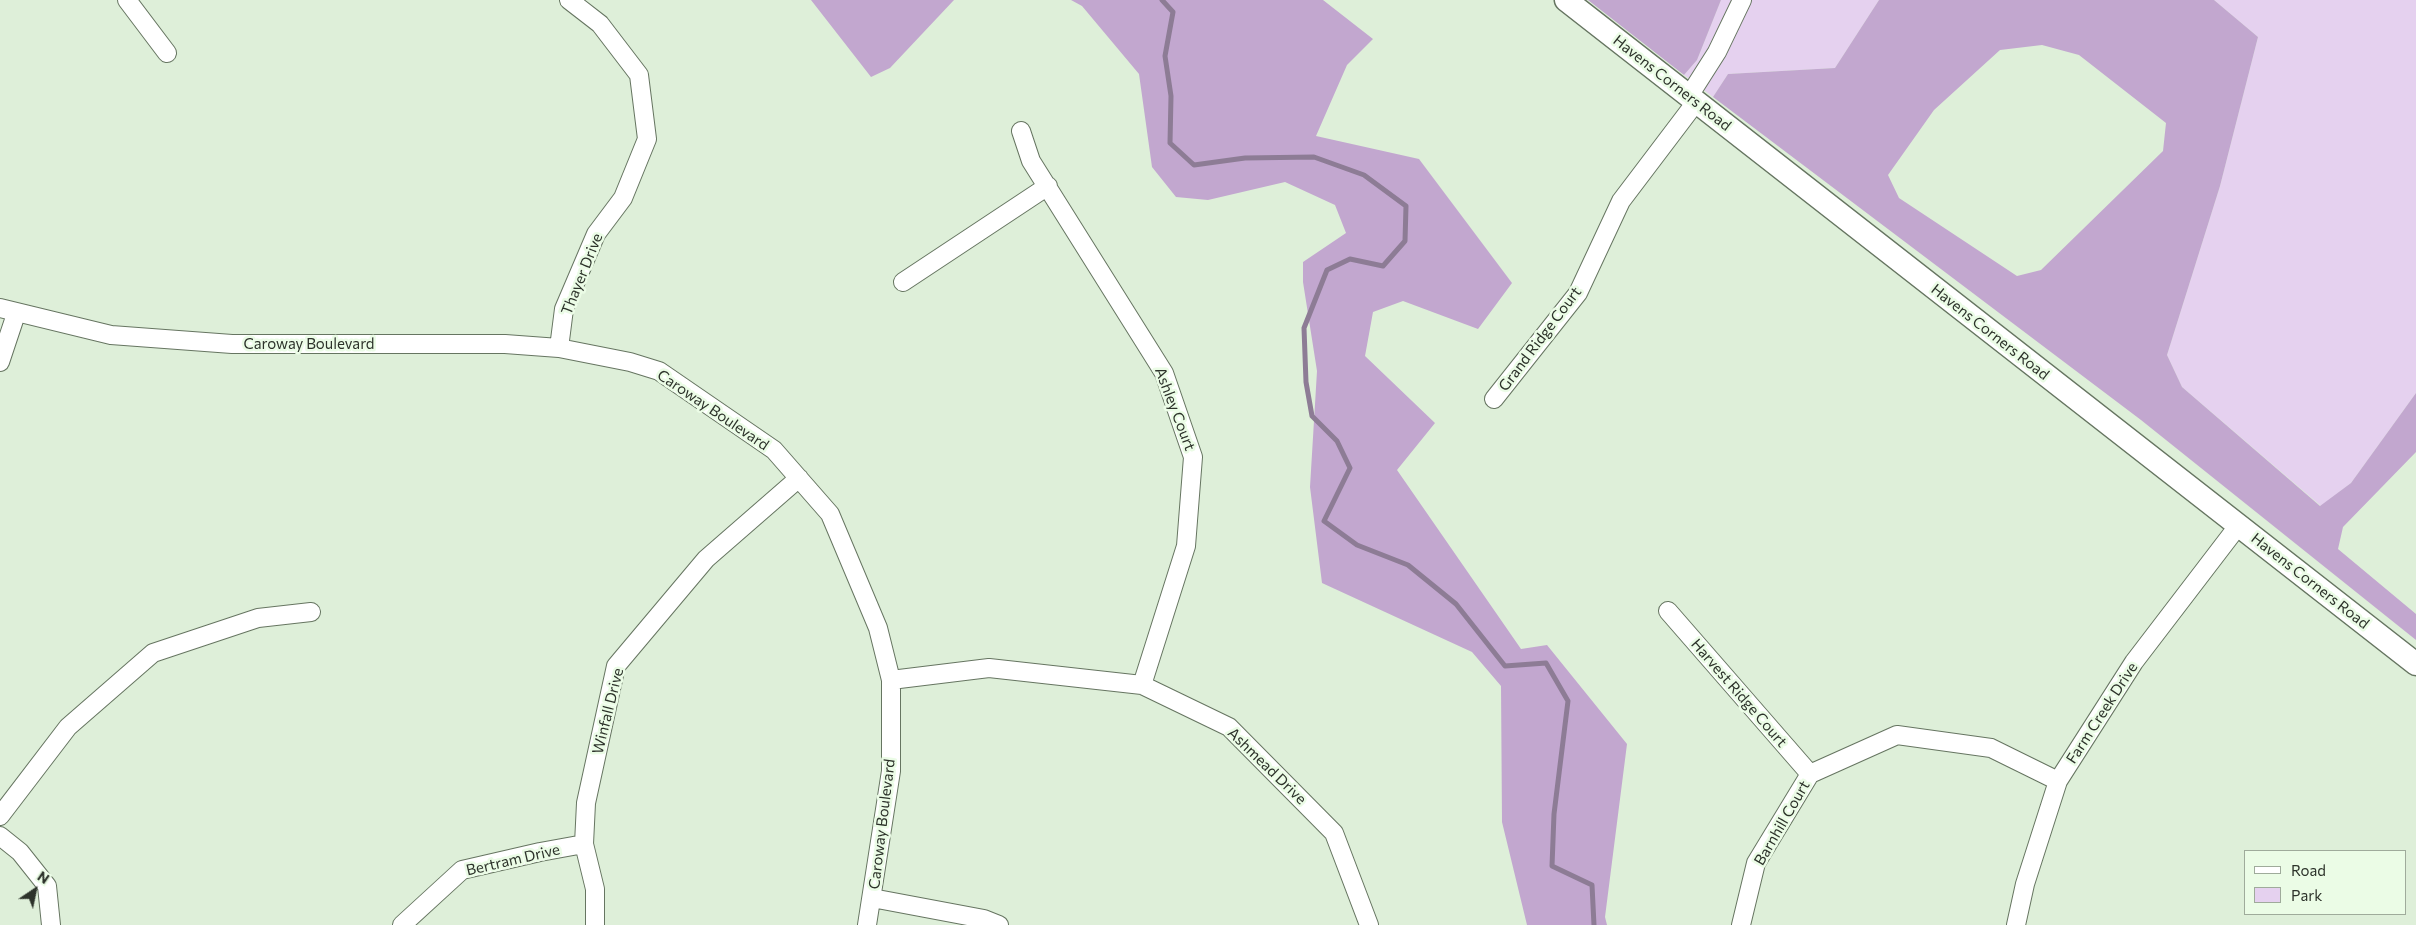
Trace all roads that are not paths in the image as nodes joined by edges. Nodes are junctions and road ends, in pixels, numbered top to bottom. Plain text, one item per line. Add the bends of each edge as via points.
1 (127, 0) edge
2 (570, 0) edge
3 (1566, 0) edge
4 (1742, 0) edge
5 (167, 53) dead end
6 (1693, 99) junction
7 (1021, 131) dead end
8 (1048, 186) junction
9 (903, 282) dead end
10 (8, 311) edge
11 (559, 348) junction
12 (0, 362) edge
13 (1494, 399) dead end
14 (799, 478) junction
15 (2238, 526) junction
16 (1668, 610) dead end
17 (311, 612) dead end
18 (2416, 664) edge
19 (891, 680) junction
20 (1142, 685) junction
21 (1810, 774) junction
22 (2058, 781) junction
23 (0, 816) edge
24 (0, 836) edge
25 (584, 844) junction
26 (872, 898) junction
27 (52, 925) edge
28 (402, 925) edge
29 (595, 925) edge
30 (867, 925) edge
31 (999, 925) edge
32 (1369, 925) edge
33 (1741, 925) edge
34 (2016, 925) edge

1 - 5 street
2 - 11 street, Thayer Drive via 600,24 639,75 647,139 623,198 596,234 564,309
3 - 6 main road, Havens Corners Road
4 - 6 street, Grand Ridge Court
6 - 13 street, Grand Ridge Court via 1621,201 1578,293
6 - 15 main road, Havens Corners Road
7 - 8 street, Ashley Court via 1032,161
8 - 9 street
8 - 20 street, Ashley Court via 1164,373 1194,457 1186,546
10 - 11 street, Caroway Boulevard via 111,335 232,344 505,344
10 - 12 street
11 - 14 street, Caroway Boulevard via 659,371 774,450
14 - 19 street, Caroway Boulevard via 830,514 878,628
14 - 25 street, Winfall Drive via 706,559 616,666 586,803
15 - 18 main road, Havens Corners Road
15 - 22 street, Farm Creek Drive via 2134,662
16 - 21 street, Harvest Ridge Court
17 - 23 street via 258,618 152,653 68,727
19 - 20 street, Ashmead Drive via 989,668
19 - 26 street, Caroway Boulevard via 891,771
20 - 32 street, Ashmead Drive via 1229,727 1334,833
21 - 22 street, Barnhill Court via 1897,735 1991,748
21 - 33 street, Barnhill Court via 1756,863
22 - 34 street, Farm Creek Drive via 2025,884
24 - 27 street via 20,852 47,886
25 - 28 street, Bertram Drive via 462,870
25 - 29 street, Winfall Drive via 595,889
26 - 30 street, Caroway Boulevard
26 - 31 street via 984,919

